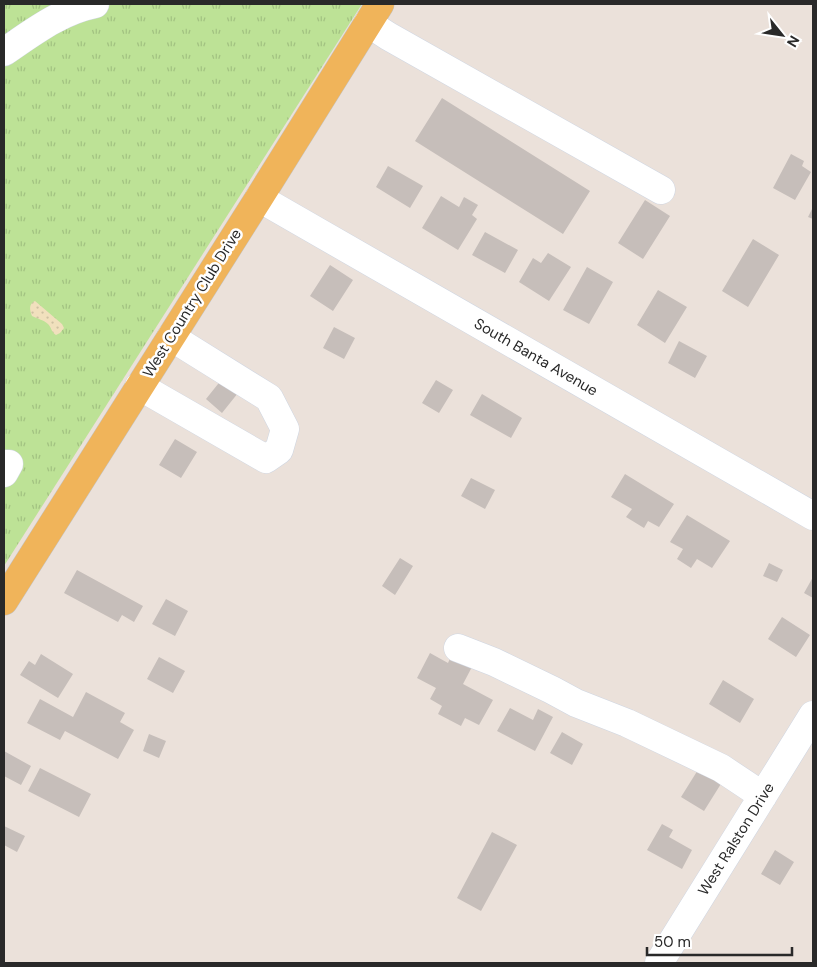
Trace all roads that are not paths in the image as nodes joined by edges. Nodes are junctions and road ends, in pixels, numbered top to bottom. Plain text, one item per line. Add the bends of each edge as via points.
1 (95, 4) edge
2 (374, 13) edge
3 (4, 52) edge
4 (661, 190) dead end
5 (259, 198) junction
6 (171, 337) junction
7 (139, 386) junction
8 (4, 464) edge
9 (4, 472) edge
10 (813, 516) edge
11 (4, 601) edge
12 (458, 648) dead end
13 (813, 715) edge
14 (763, 796) junction
15 (659, 963) edge

1 - 3 street via 49,22
2 - 4 street via 396,41
2 - 5 main road, West Country Club Drive
5 - 6 main road, West Country Club Drive
5 - 10 street, South Banta Avenue
6 - 7 main road, West Country Club Drive
6 - 7 street via 270,398 285,430 279,450 266,459
7 - 11 main road, West Country Club Drive
8 - 9 street via 9,464
12 - 14 street via 721,768
13 - 14 street, West Ralston Drive
14 - 15 street, West Ralston Drive

